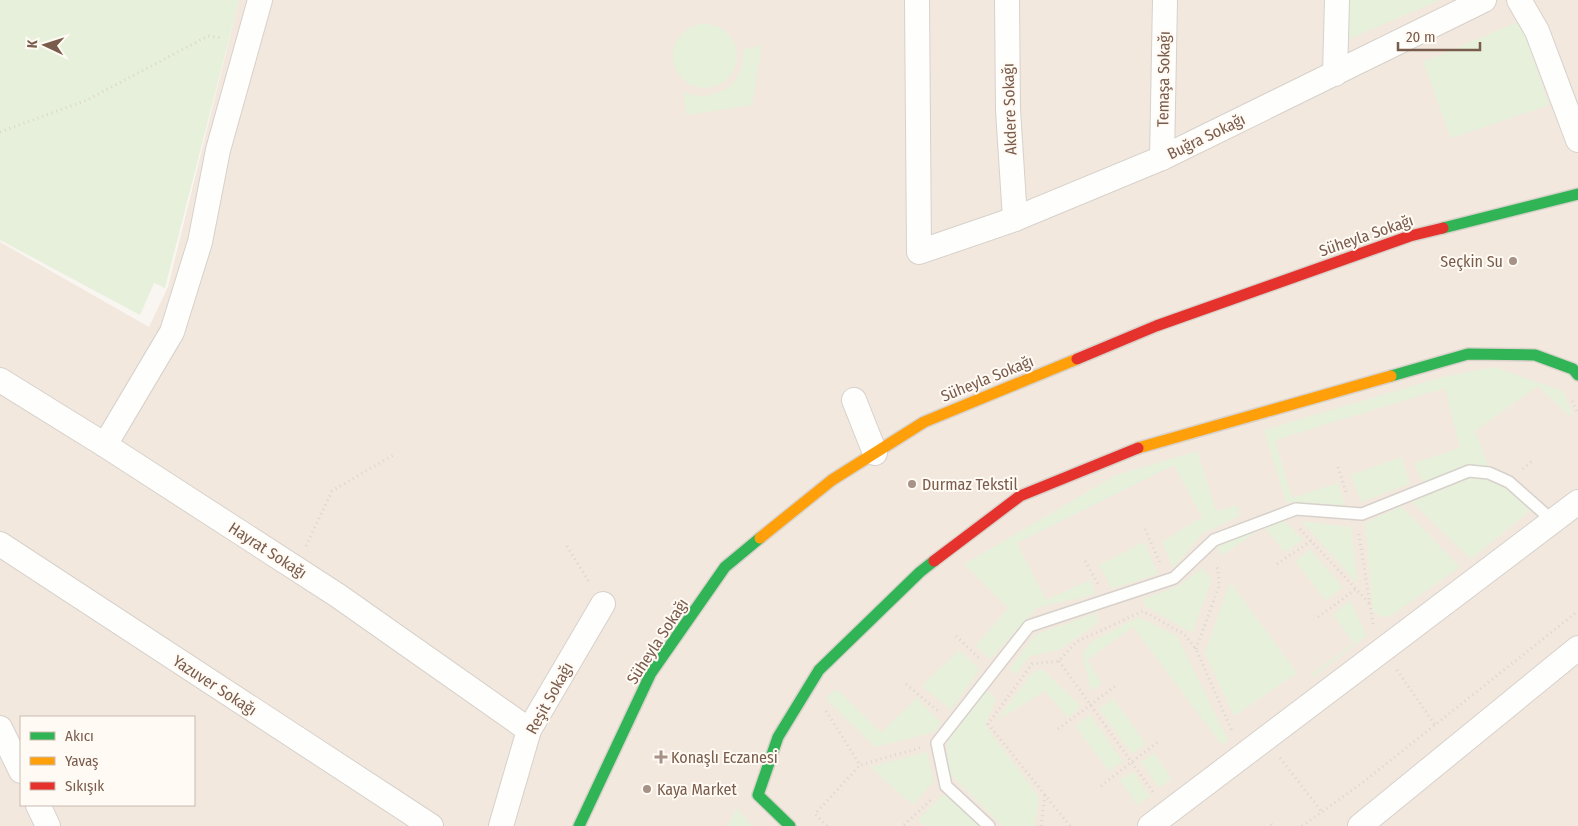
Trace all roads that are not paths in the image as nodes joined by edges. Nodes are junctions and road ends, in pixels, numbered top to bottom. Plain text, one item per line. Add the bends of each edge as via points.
1 (260, 0) edge
2 (917, 0) edge
3 (1007, 0) edge
4 (1165, 0) edge
5 (1337, 0) edge
6 (1484, 0) edge
7 (1519, 0) edge
8 (1335, 74) junction
9 (1578, 140) edge
10 (1162, 158) junction
11 (1578, 194) edge
12 (1015, 219) junction
13 (1578, 375) edge
14 (0, 380) edge
15 (854, 400) dead end
16 (105, 445) junction
17 (875, 453) junction
18 (1578, 502) edge
19 (1553, 521) junction
20 (0, 544) edge
21 (603, 604) road end
22 (1578, 648) edge
23 (0, 728) edge
24 (529, 730) junction
25 (20, 769) edge
26 (38, 806) edge
27 (48, 826) edge
28 (431, 826) edge
29 (501, 826) edge
30 (580, 826) edge
31 (790, 826) edge
32 (989, 826) edge
33 (1150, 826) edge
34 (1360, 826) edge

1 - 16 street via 218,150 200,242 172,332
2 - 12 street, Buğra Sokağı via 919,252
3 - 12 street, Akdere Sokağı via 1008,110
4 - 10 street, Temaşa Sokağı
5 - 8 street
6 - 8 street, Buğra Sokağı
7 - 9 street via 1537,31
8 - 10 street, Buğra Sokağı
10 - 12 street, Buğra Sokağı
11 - 17 street, Süheyla Sokağı via 1410,236 1156,326 924,422
13 - 31 street via 1573,369 1535,354 1468,354 1129,450 1020,496 920,572 819,670 778,737 758,795
14 - 16 street, Hayrat Sokağı
15 - 17 street
16 - 24 street, Hayrat Sokağı via 337,595
17 - 30 street, Süheyla Sokağı via 832,480 725,567 651,673
18 - 19 street
19 - 32 lane via 1509,482 1489,473 1469,471 1362,514 1296,509 1214,540 1174,578 1029,626 937,743 946,786
19 - 33 street
20 - 28 street, Yazuver Sokağı
21 - 24 street, Reşit Sokağı
22 - 34 street
23 - 25 street
24 - 29 street, Reşit Sokağı
26 - 27 street

